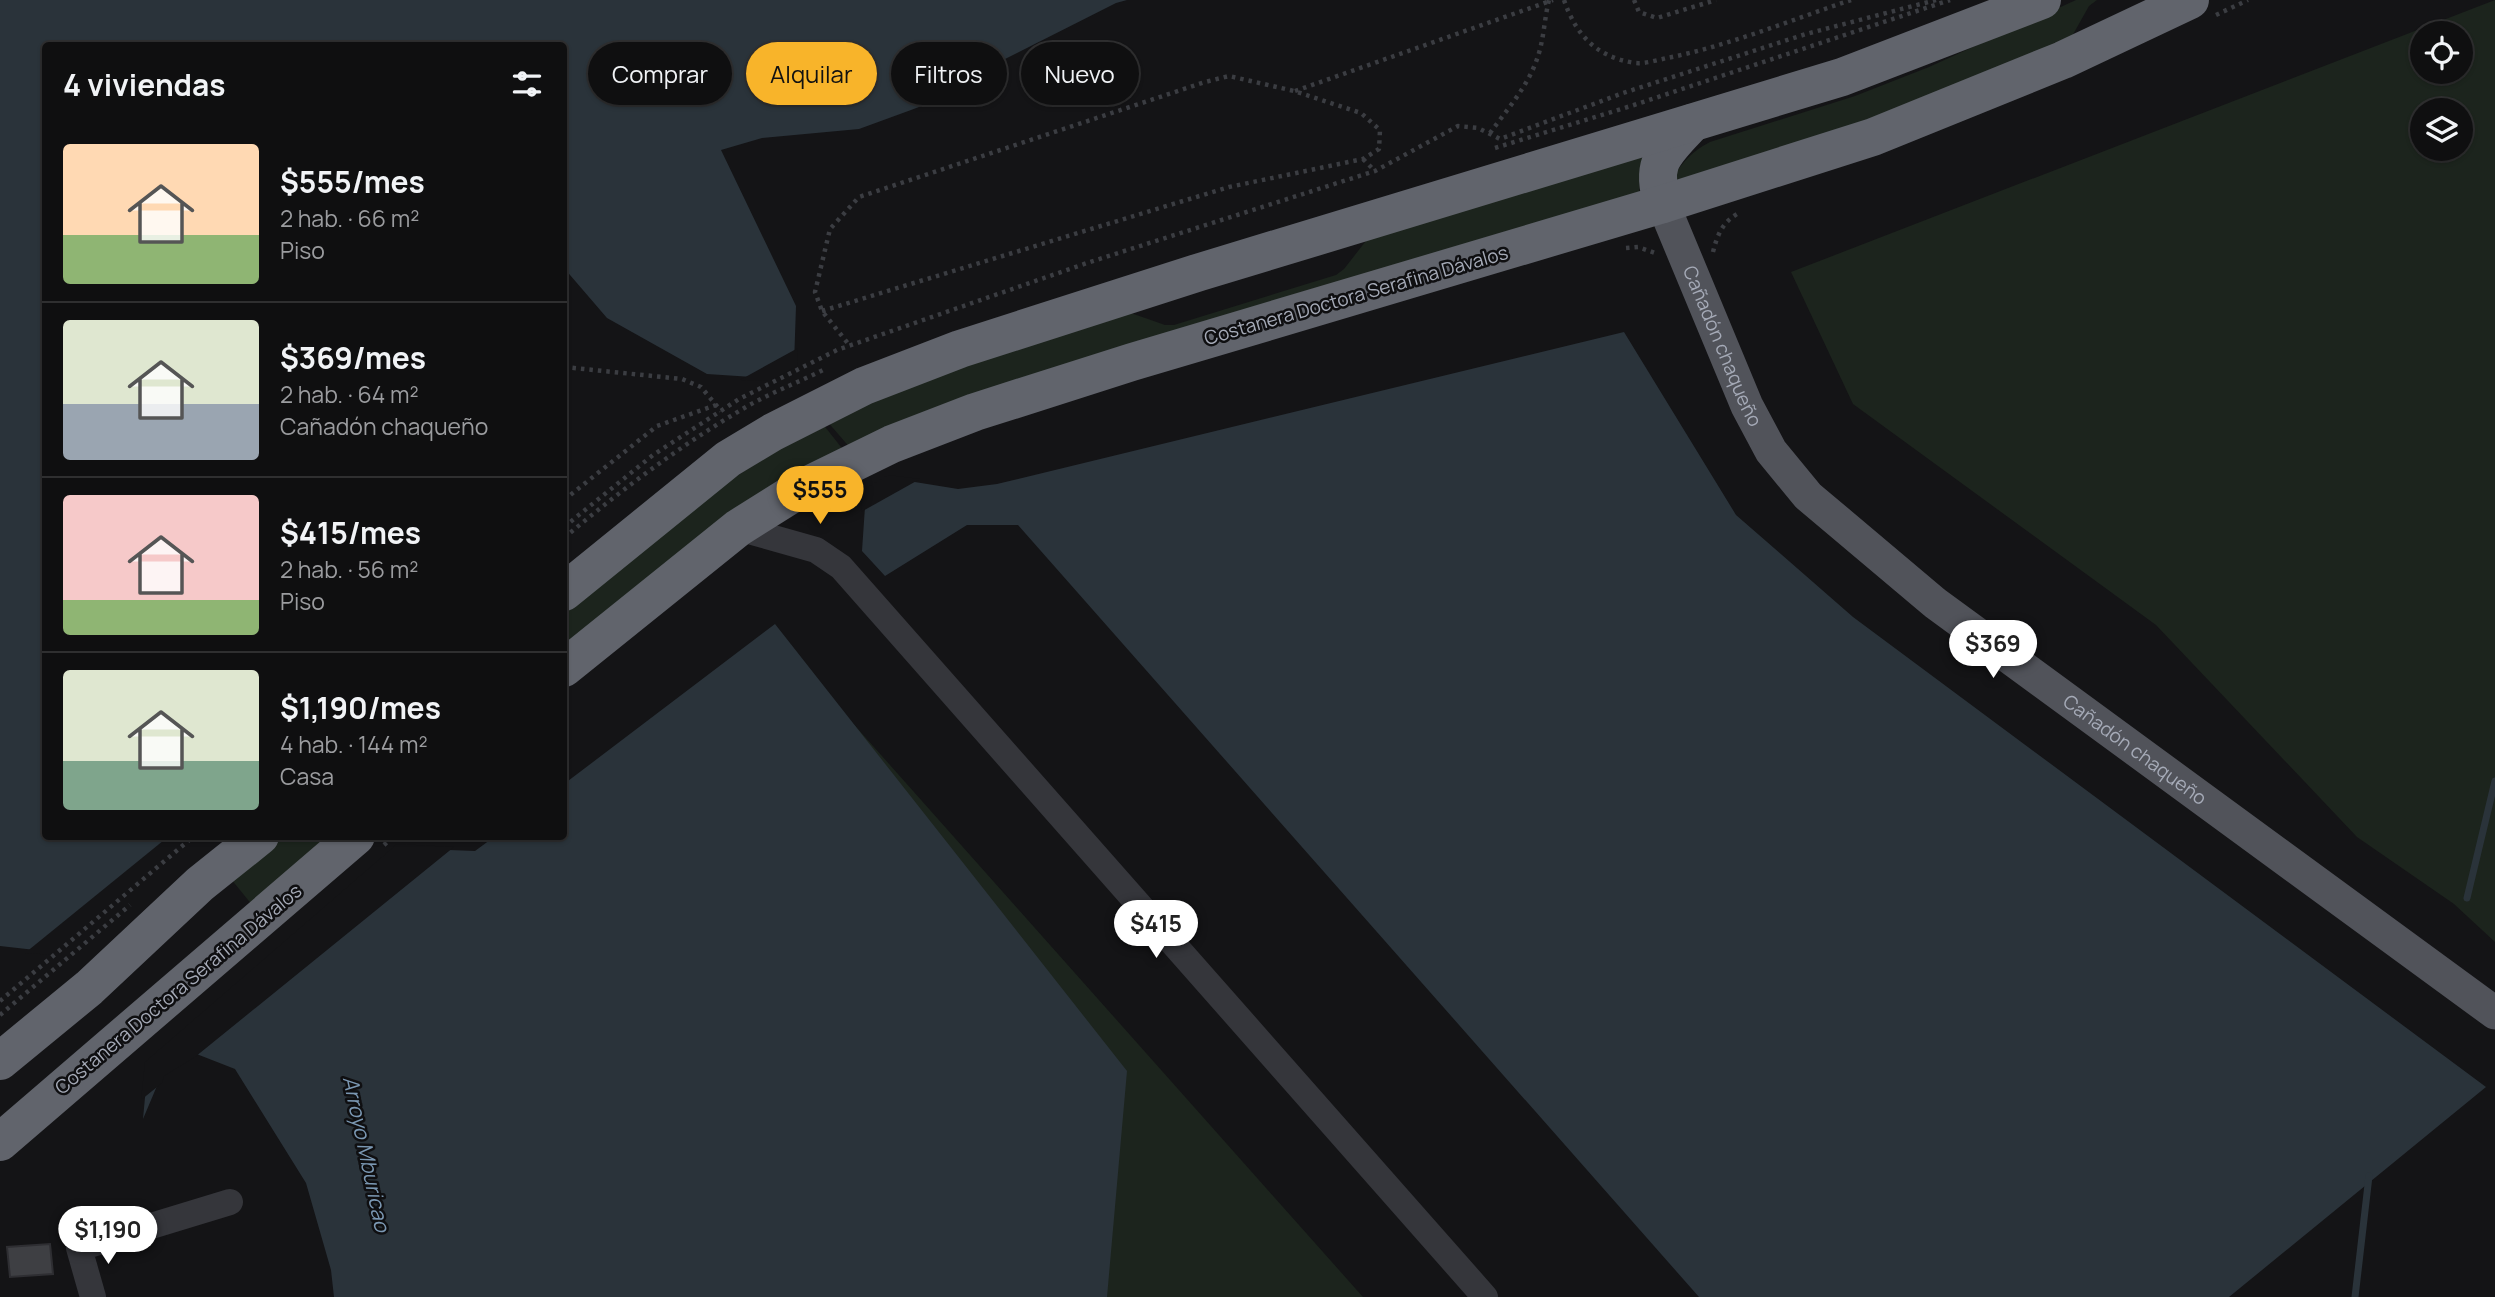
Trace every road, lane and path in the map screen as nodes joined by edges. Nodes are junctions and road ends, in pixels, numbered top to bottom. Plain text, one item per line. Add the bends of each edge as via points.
1 (1564, 0) edge
2 (1634, 0) edge
3 (1716, 0) edge
4 (1851, 0) edge
5 (1936, 0) edge
6 (2042, 0) edge
7 (2190, 0) edge
8 (1550, 1) edge
9 (1294, 91) junction
10 (1692, 123) junction
11 (1489, 134) junction
12 (1363, 159) junction
13 (1376, 172) junction
14 (1663, 204) junction
15 (822, 310) junction
16 (850, 346) junction
17 (567, 367) edge
18 (828, 368) dead end
19 (716, 405) junction
20 (721, 411) junction
21 (760, 419) junction
22 (567, 498) edge
23 (567, 525) edge
24 (738, 528) junction
25 (567, 536) edge
26 (567, 590) edge
27 (567, 666) edge
28 (189, 840) edge
29 (255, 840) edge
30 (351, 840) edge
31 (74, 976) junction
32 (0, 1001) edge
33 (2495, 1013) edge
34 (0, 1015) edge
35 (0, 1061) edge
36 (0, 1142) edge
37 (230, 1202) dead end
38 (93, 1297) edge
39 (1485, 1297) edge

1 - 4 path via 1583,38 1610,57 1638,64 1688,54
2 - 3 path via 1639,12 1657,18
5 - 11 path via 1806,34 1636,88 1500,139
6 - 10 highway via 1842,77
7 - 14 highway, Costanera Doctora Serafina Dávalos via 2063,60 1873,137
8 - 9 path
8 - 11 path via 1536,62
9 - 12 path via 1361,113 1380,130 1379,149
9 - 15 path via 1229,76 859,197 830,229 815,292
10 - 14 highway via 1665,152 1657,169
10 - 21 highway via 1200,272
11 - 13 path via 1458,126
12 - 13 path
12 - 15 path via 1230,187
13 - 16 path via 1090,262
14 - 24 highway, Costanera Doctora Serafina Dávalos via 1223,333 975,412 892,444 800,489
14 - 33 main road, Cañadón chaqueño via 1747,406 1771,451 1808,496 1935,603
15 - 16 path
16 - 20 path
17 - 19 path via 682,379 701,387
18 - 21 path
19 - 20 path
19 - 22 path via 657,426
20 - 23 path via 653,455
21 - 25 path via 666,458
21 - 26 highway via 729,459
24 - 27 highway, Costanera Doctora Serafina Dávalos
24 - 39 street via 816,550 841,567
28 - 32 path
29 - 31 highway
30 - 36 highway, Costanera Doctora Serafina Dávalos
31 - 34 path
31 - 35 highway
37 - 38 street via 79,1248

